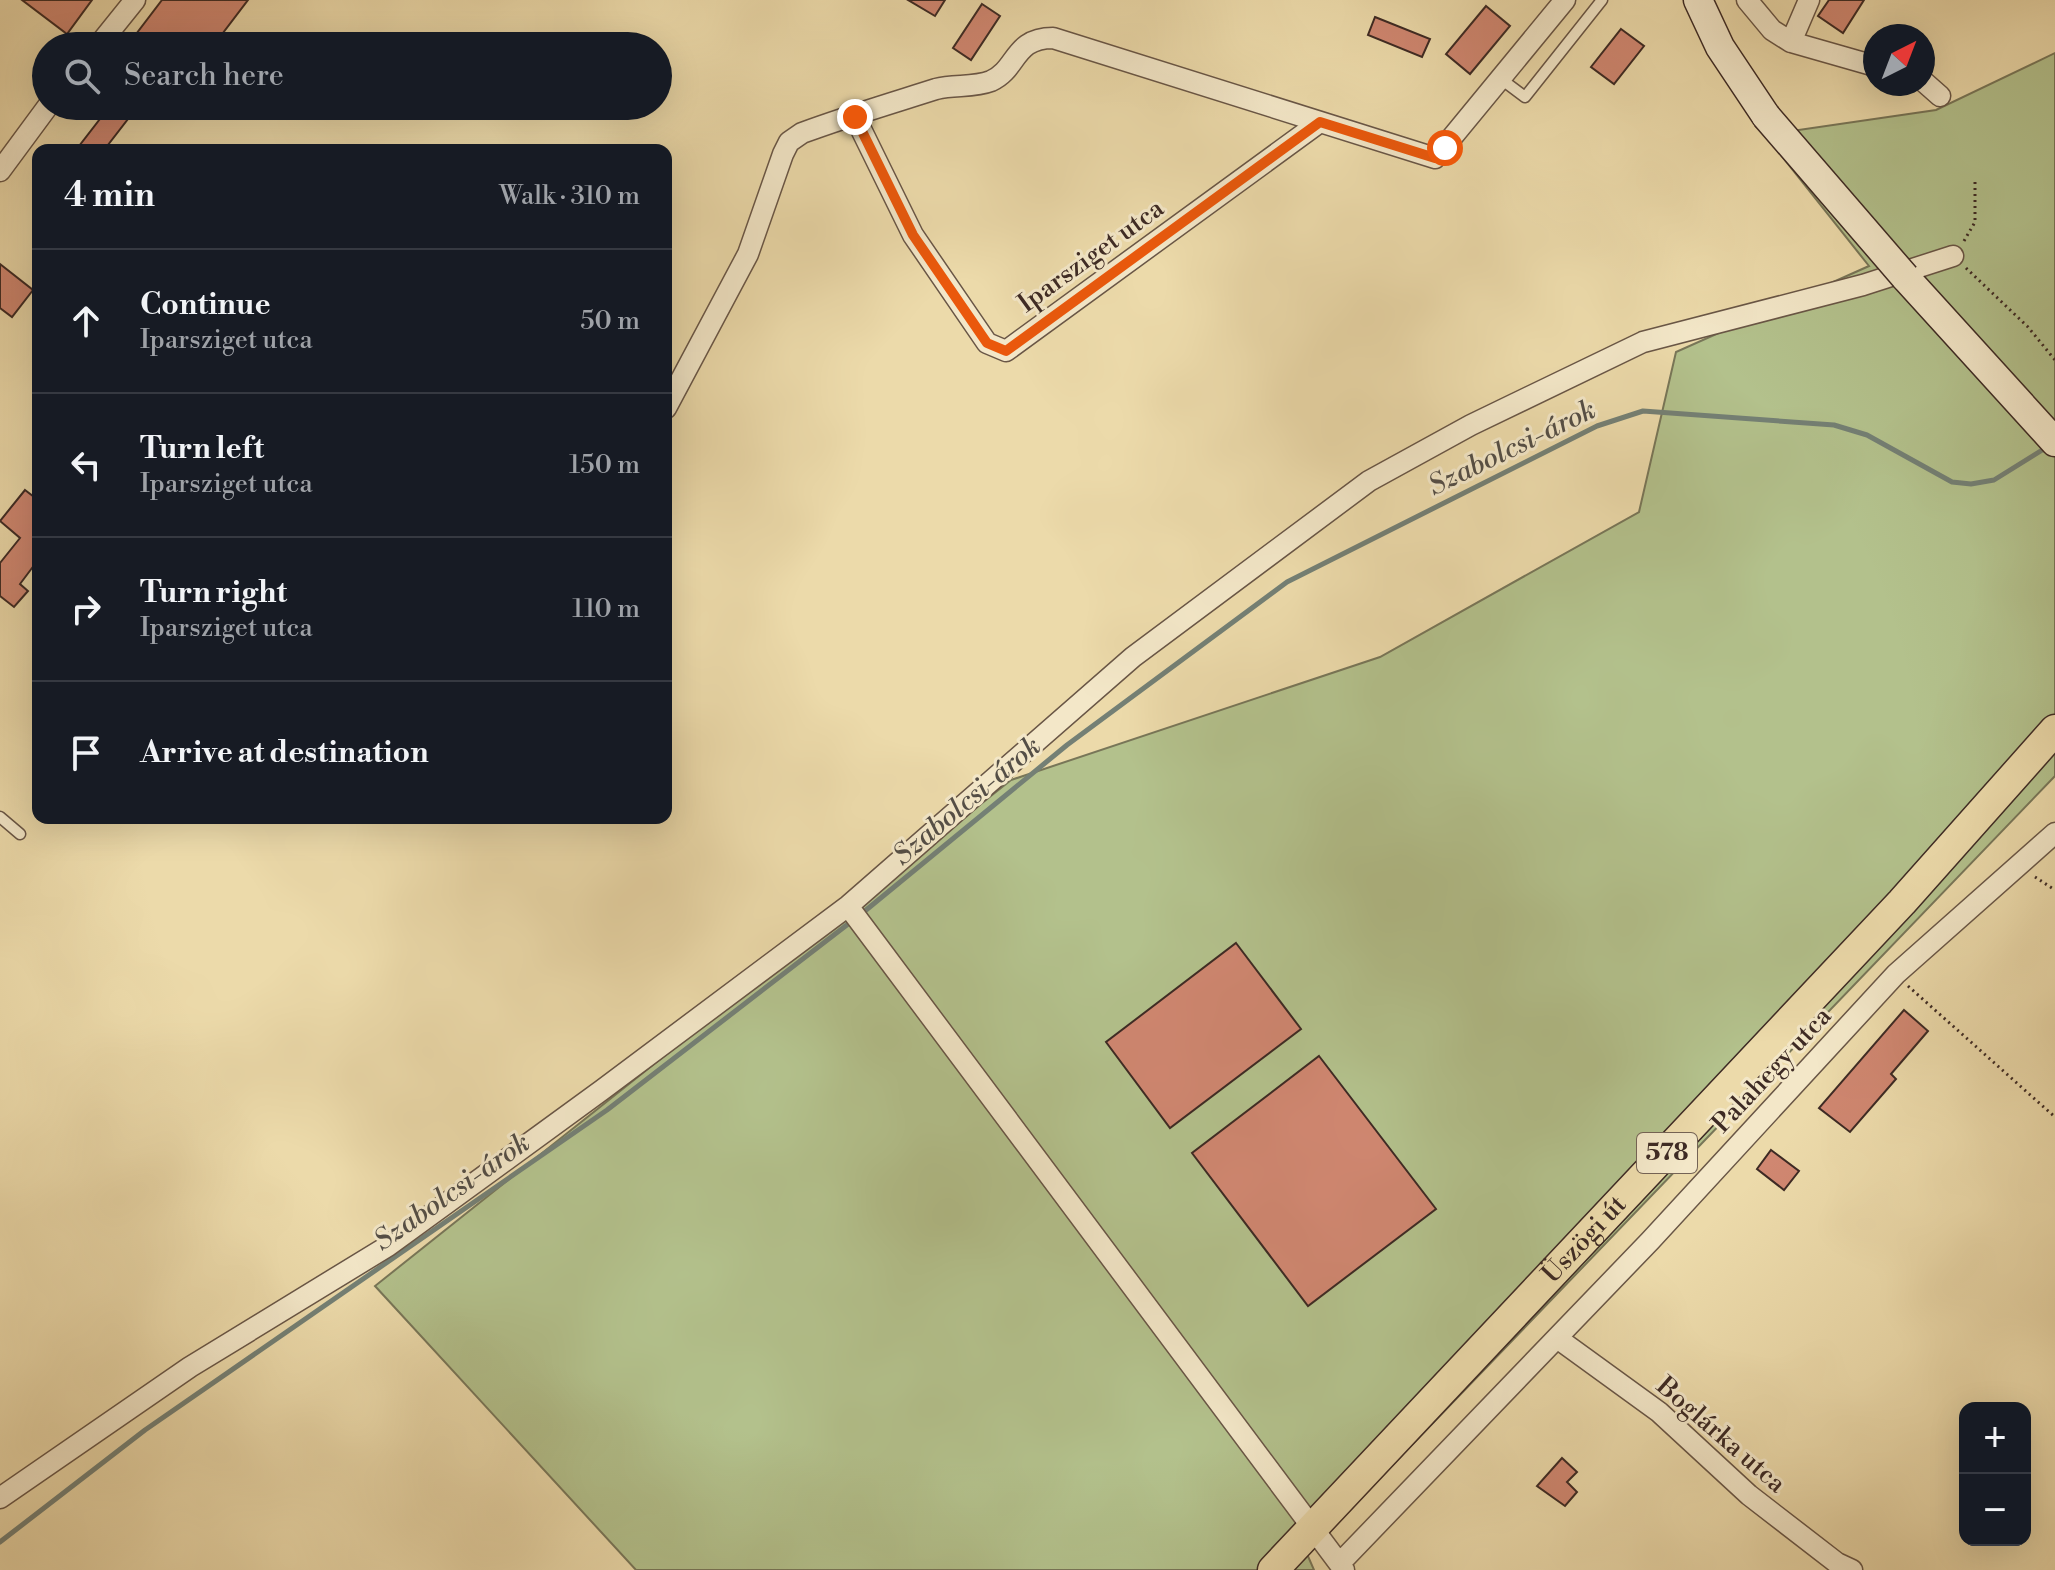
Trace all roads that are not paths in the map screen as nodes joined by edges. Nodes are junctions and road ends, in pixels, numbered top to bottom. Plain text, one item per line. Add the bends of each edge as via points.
1 (135, 0) edge
2 (1565, 0) edge
3 (1602, 0) edge
4 (1698, 0) edge
5 (1747, 0) edge
6 (1809, 0) edge
7 (109, 32) edge
8 (1791, 42) junction
9 (1863, 63) edge
10 (1501, 79) junction
11 (1935, 92) edge
12 (1940, 96) dead end
13 (855, 117) junction
14 (38, 120) edge
15 (1320, 122) junction
16 (0, 171) edge
17 (1953, 256) road end
18 (672, 397) edge
19 (2053, 440) edge
20 (2055, 730) edge
21 (0, 817) edge
22 (2055, 833) edge
23 (20, 834) dead end
24 (854, 914) junction
25 (1557, 1338) junction
26 (0, 1498) edge
27 (1315, 1527) junction
28 (1343, 1566) edge
29 (1273, 1570) edge
30 (1852, 1570) edge

1 - 7 street
2 - 10 street
3 - 10 lane via 1525,97
4 - 19 main road, bridge via 1720,47 1766,116
5 - 8 street via 1772,30
6 - 8 street
8 - 9 street
10 - 15 street via 1435,158
11 - 12 street
13 - 15 street via 940,88 992,81 1023,46 1042,38
13 - 15 street, Iparsziget utca via 913,235 987,343 1006,351
13 - 18 street via 789,142 748,254
14 - 16 street
17 - 24 street via 1643,342 1369,481 1133,657
20 - 27 main road, Üszögi út / 578 via 1902,902
21 - 23 lane
22 - 25 street, Palahegy utca via 1896,974
24 - 26 street via 388,1246 190,1367
24 - 27 street, Palahegy utca
25 - 28 street, Palahegy utca
25 - 30 street, Boglárka utca via 1659,1412 1749,1495
27 - 28 street, Palahegy utca
27 - 29 main road, Üszögi út / 578

